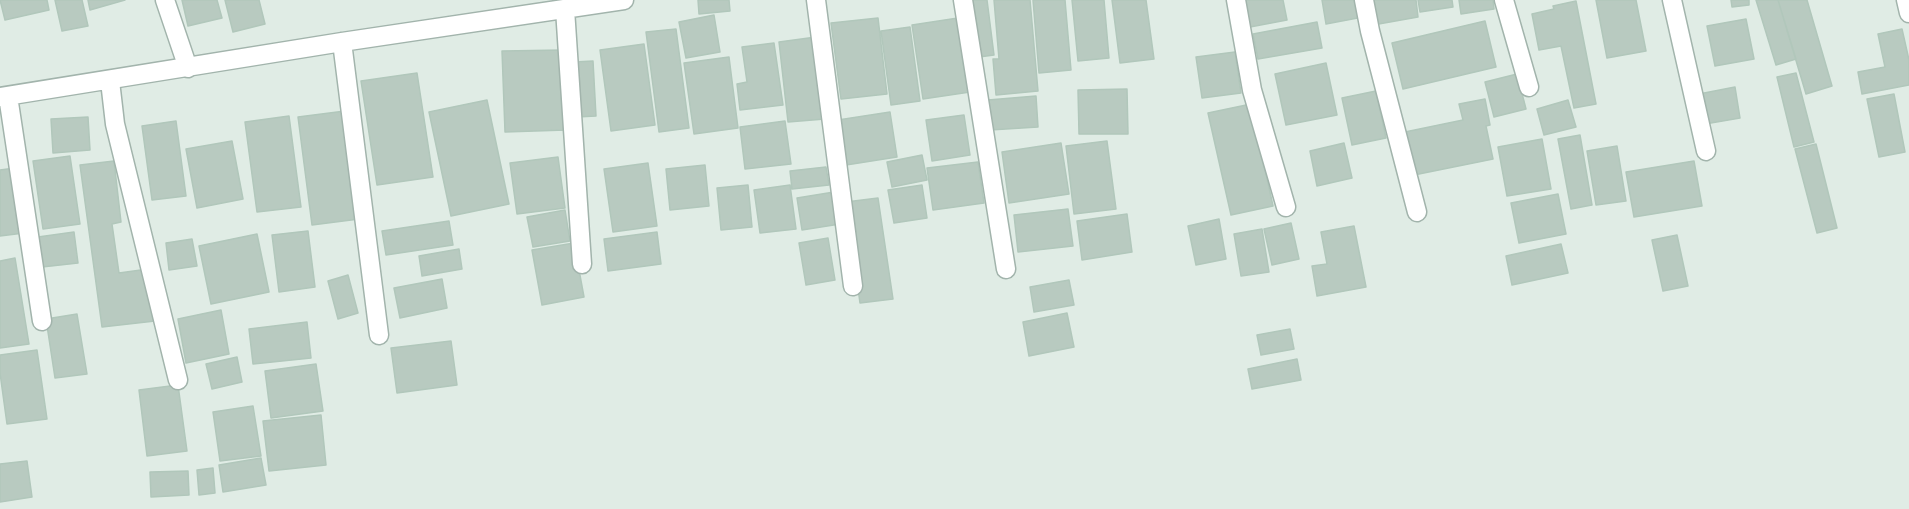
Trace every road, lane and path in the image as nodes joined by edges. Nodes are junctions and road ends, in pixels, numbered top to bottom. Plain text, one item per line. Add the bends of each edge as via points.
1 (165, 0) edge
2 (624, 0) edge
3 (816, 0) edge
4 (963, 0) edge
5 (1236, 0) edge
6 (1365, 0) edge
7 (1504, 0) edge
8 (1672, 0) edge
9 (1906, 0) edge
10 (565, 9) junction
11 (1909, 13) edge
12 (342, 42) junction
13 (188, 68) junction
14 (110, 81) junction
15 (1529, 87) dead end
16 (4, 97) edge
17 (1706, 150) dead end
18 (1286, 207) dead end
19 (1417, 212) dead end
20 (582, 264) dead end
21 (1006, 269) dead end
22 (853, 286) dead end
23 (42, 321) dead end
24 (379, 335) dead end
25 (178, 380) dead end

1 - 13 street
2 - 10 street
3 - 22 street
4 - 21 street
5 - 18 street via 1252,90
6 - 19 street
7 - 15 street
8 - 17 street
9 - 11 street
10 - 12 street
10 - 20 street
12 - 13 street
12 - 24 street
13 - 14 street
14 - 16 street
14 - 25 street via 115,124
16 - 23 street

